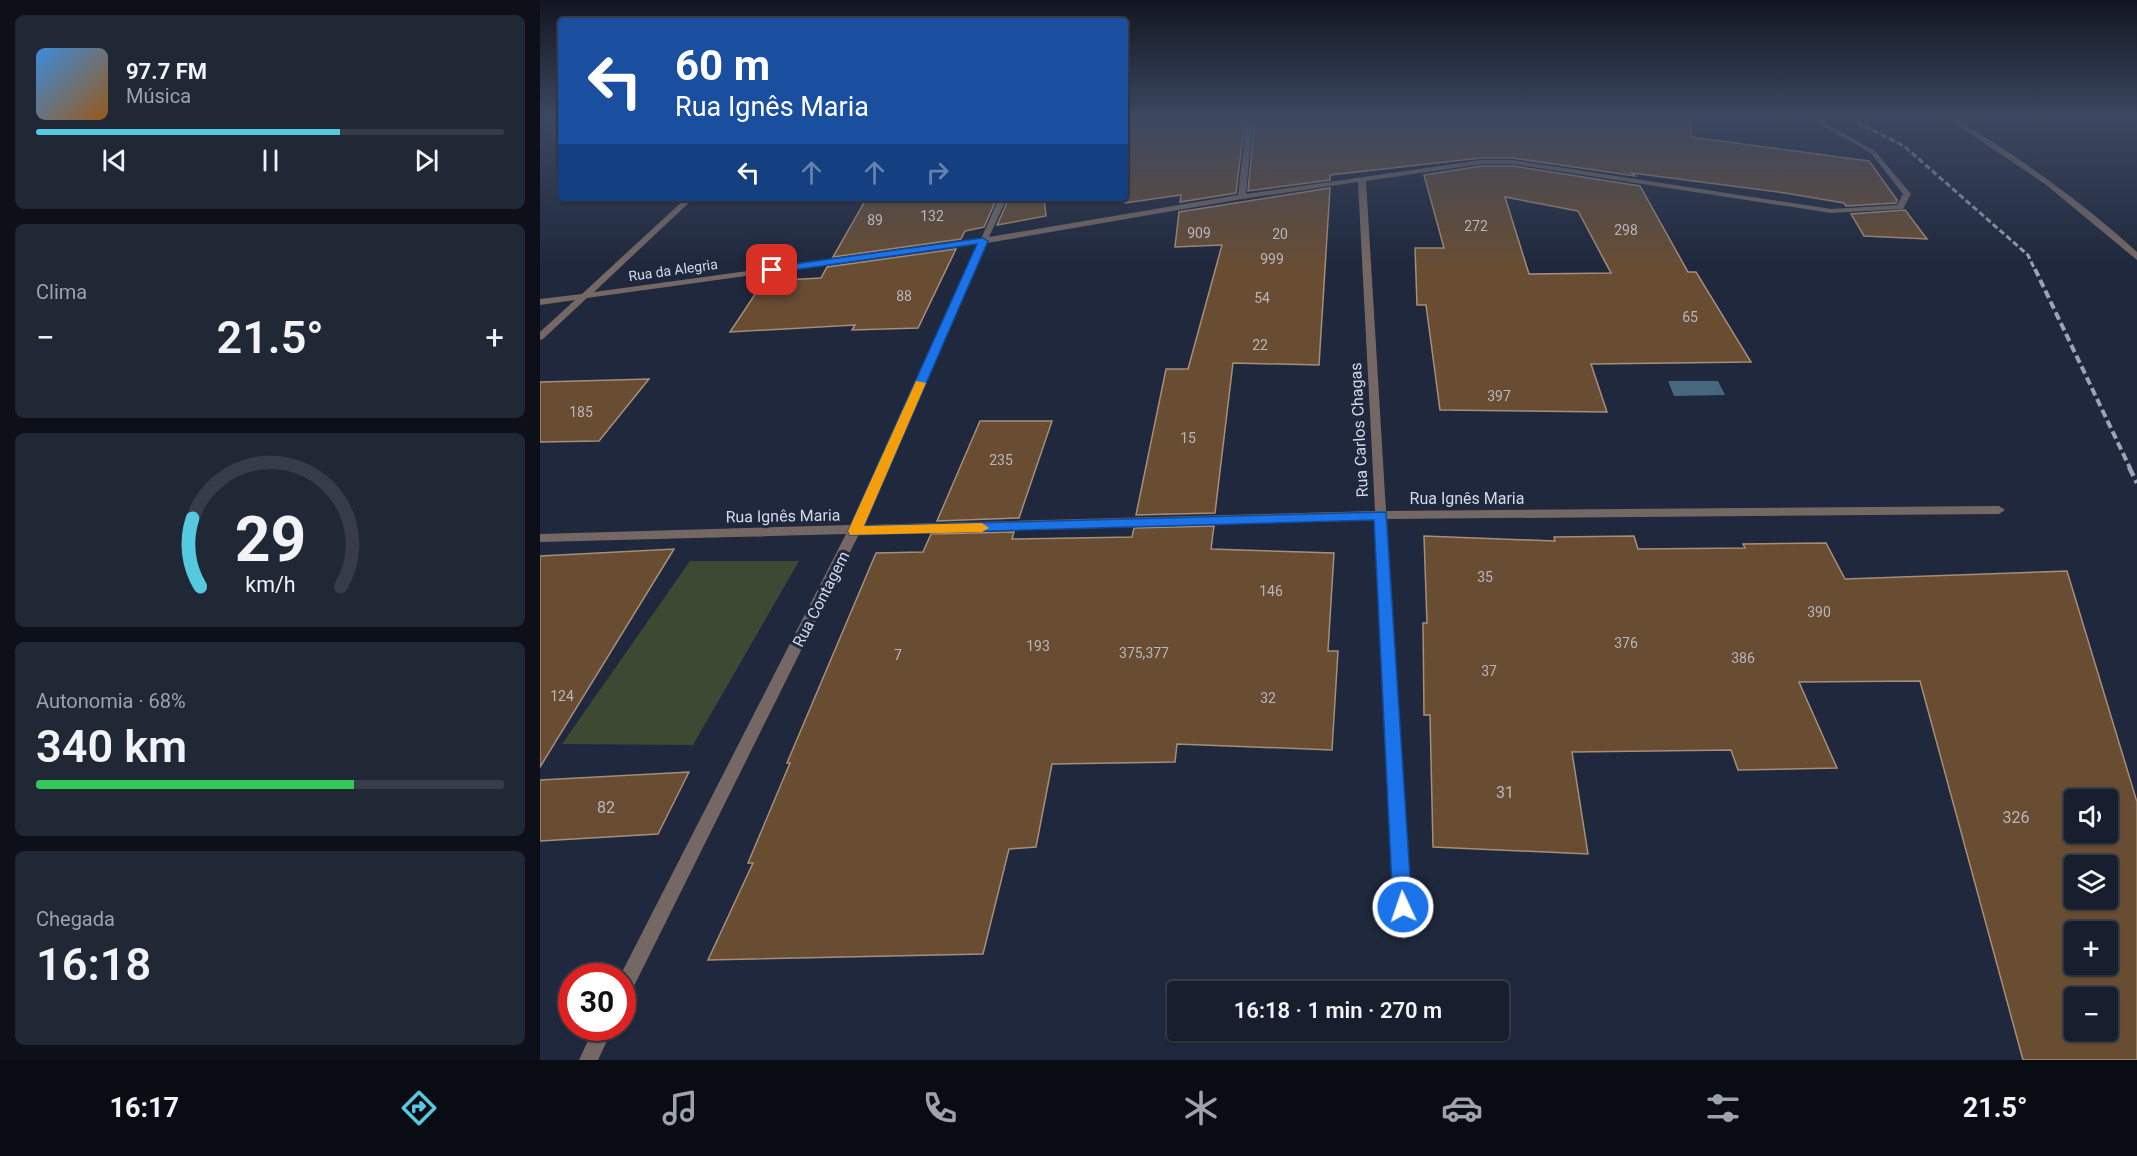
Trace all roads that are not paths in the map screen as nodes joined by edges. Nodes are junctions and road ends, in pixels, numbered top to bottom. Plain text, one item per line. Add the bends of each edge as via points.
1 (1245, 167) edge
2 (1447, 167) edge
3 (1548, 167) edge
4 (1886, 167) edge
5 (2031, 167) edge
6 (1362, 181) junction
7 (1242, 197) junction
8 (687, 201) edge
9 (1002, 201) edge
10 (983, 241) junction
11 (2137, 257) edge
12 (583, 296) junction
13 (540, 302) edge
14 (540, 337) edge
15 (1999, 510) dead end
16 (1381, 515) junction
17 (854, 531) junction
18 (540, 538) edge
19 (1404, 930) dead end
20 (636, 964) edge
21 (598, 1041) edge
22 (588, 1060) edge

1 - 7 street
2 - 6 street, Rua da Alegria
3 - 4 street, Rua da Alegria via 1831,211 1900,207 1907,194
5 - 11 street via 2106,226
6 - 7 street, Rua da Alegria
6 - 16 street, Rua Carlos Chagas
7 - 10 street, Rua da Alegria
8 - 12 street
9 - 10 street, Rua Contagem
10 - 12 street, Rua da Alegria
10 - 17 street, Rua Contagem
12 - 13 street, Rua da Alegria
12 - 14 street
15 - 16 street, Rua Ignês Maria
16 - 17 street, Rua Ignês Maria
16 - 19 street, Rua Carlos Chagas
17 - 18 street, Rua Ignês Maria
17 - 20 street, Rua Contagem
21 - 22 street

